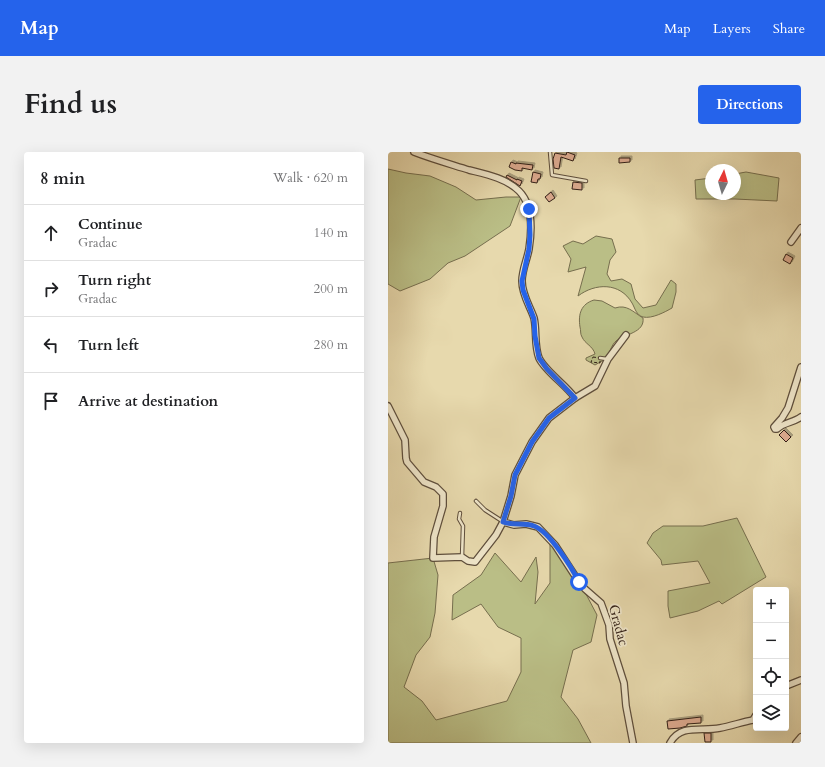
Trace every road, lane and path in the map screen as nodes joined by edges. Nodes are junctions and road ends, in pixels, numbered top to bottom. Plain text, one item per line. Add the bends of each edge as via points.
1 (414, 152) edge
2 (550, 152) edge
3 (586, 181) dead end
4 (801, 228) edge
5 (791, 242) dead end
6 (626, 335) dead end
7 (600, 358) dead end
8 (608, 359) junction
9 (801, 367) edge
10 (575, 398) junction
11 (388, 406) edge
12 (801, 417) edge
13 (476, 501) dead end
14 (460, 513) dead end
15 (503, 522) junction
16 (462, 557) junction
17 (801, 680) edge
18 (789, 685) edge
19 (753, 720) edge
20 (801, 737) edge
21 (633, 743) edge
22 (670, 743) edge
23 (796, 743) edge

1 - 10 street via 506,182 519,190 527,202 530,235 522,281 534,319 539,358
2 - 3 lane via 552,175
4 - 5 street
6 - 8 street
7 - 8 lane
8 - 10 street via 595,386
9 - 12 street via 788,408 774,428 775,430 782,424 794,422
10 - 15 street via 549,418 532,442 515,475
11 - 16 street via 405,440 407,462 424,482 436,487 443,494 443,506 434,537 433,558
13 - 15 lane
14 - 16 lane via 463,526
15 - 16 street via 496,536 475,562
15 - 21 street, Gradac via 538,527 555,545 579,582 601,603 624,683
17 - 18 street
19 - 22 street via 719,729 684,730
20 - 23 street

